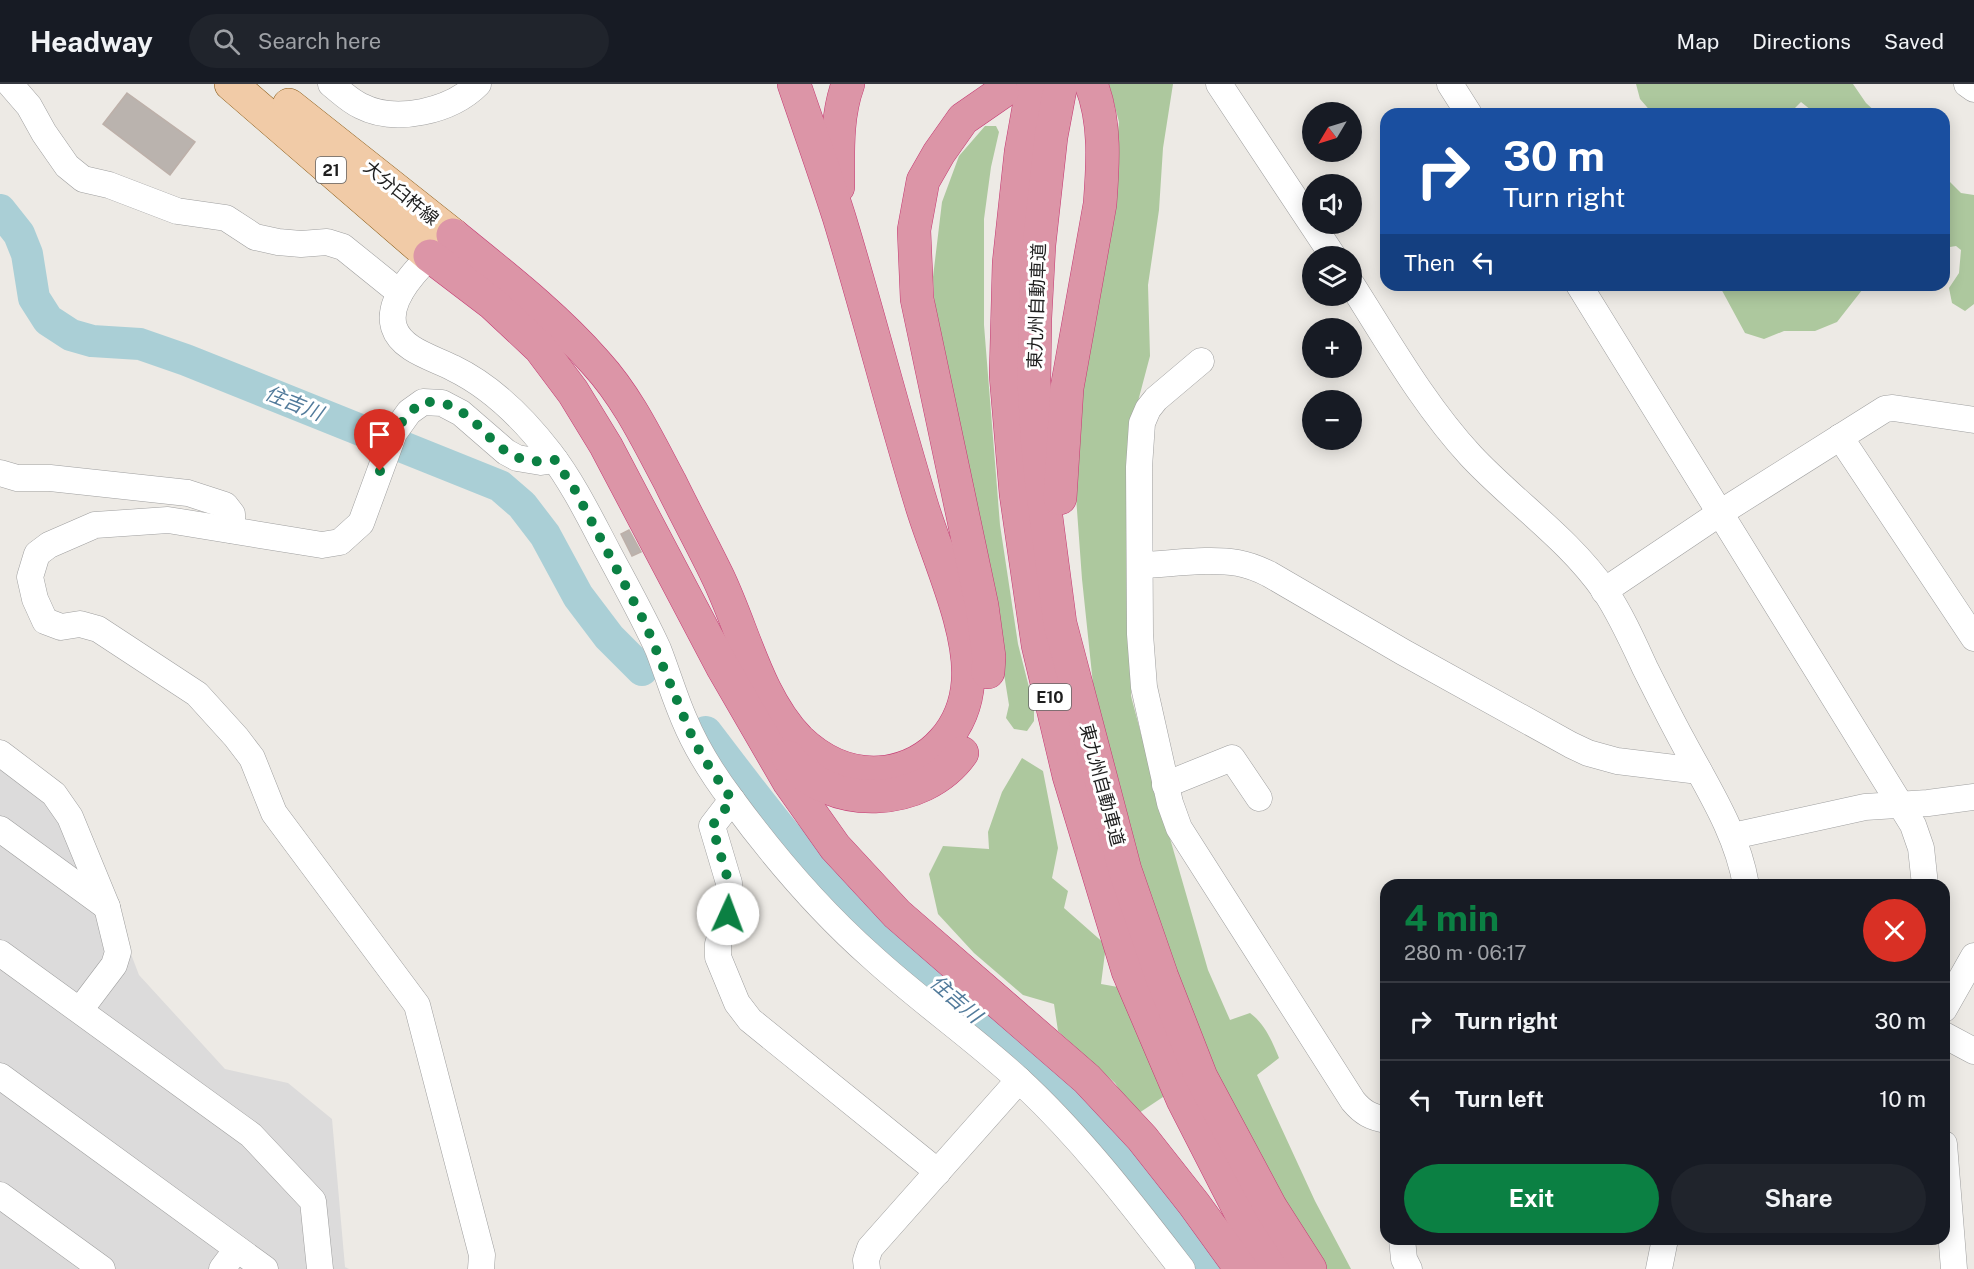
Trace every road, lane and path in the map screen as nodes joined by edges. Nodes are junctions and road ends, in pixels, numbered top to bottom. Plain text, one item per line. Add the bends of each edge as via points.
1 (10, 84) edge
2 (231, 84) edge
3 (265, 84) edge
4 (331, 84) edge
5 (478, 84) edge
6 (794, 84) edge
7 (848, 84) edge
8 (1033, 84) edge
9 (1061, 84) edge
10 (1450, 84) edge
11 (1967, 84) edge
12 (1223, 86) edge
13 (1093, 89) edge
14 (1974, 89) edge
15 (1002, 92) dead end
16 (1465, 108) edge
17 (839, 216) junction
18 (441, 245) junction
19 (1327, 246) edge
20 (1583, 291) edge
21 (400, 293) junction
22 (1362, 300) edge
23 (1201, 361) dead end
24 (1974, 420) edge
25 (1840, 437) junction
26 (555, 460) junction
27 (0, 473) edge
28 (1720, 513) junction
29 (232, 530) junction
30 (1141, 565) junction
31 (1604, 591) junction
32 (1060, 623) junction
33 (1974, 638) edge
34 (723, 668) junction
35 (0, 753) edge
36 (1699, 771) junction
37 (1165, 785) junction
38 (1974, 797) edge
39 (1259, 798) dead end
40 (732, 800) junction
41 (1902, 806) junction
42 (0, 829) edge
43 (1733, 836) junction
44 (1744, 879) edge
45 (1924, 879) edge
46 (107, 907) junction
47 (0, 953) edge
48 (1974, 956) edge
49 (1950, 999) edge
50 (80, 1010) junction
51 (1950, 1038) edge
52 (1974, 1051) edge
53 (0, 1076) edge
54 (1019, 1080) junction
55 (1380, 1119) edge
56 (938, 1172) junction
57 (0, 1195) edge
58 (1950, 1219) edge
59 (1403, 1245) edge
60 (1664, 1245) edge
61 (230, 1259) edge
62 (102, 1269) edge
63 (265, 1269) edge
64 (320, 1269) edge
65 (481, 1269) edge
66 (867, 1269) edge
67 (1182, 1269) edge
68 (1241, 1269) edge
69 (1275, 1269) edge
70 (1310, 1269) edge
71 (1409, 1269) edge
72 (1659, 1269) edge
73 (1954, 1269) edge

1 - 21 street via 29,106 67,166 83,178 177,211 226,218 255,237 302,244 327,242 343,247
2 - 18 main road, 大分臼杵線 / 21
3 - 18 main road, 大分臼杵線 / 21 via 353,155
4 - 5 street via 361,106 390,115 406,115 441,107
6 - 17 highway
7 - 17 highway via 837,144
8 - 69 highway, 東九州自動車道 / E10 via 1009,262 1006,375 1016,494 1038,645 1069,776 1128,971 1183,1100 1248,1227
9 - 32 highway, 東九州自動車道 / E10 via 1039,245 1034,381 1042,486
10 - 16 street
11 - 14 street
12 - 19 street
13 - 32 highway via 1102,132 1102,178 1067,388 1059,530
15 - 34 highway via 963,119 939,153 923,182 914,230 917,299 982,606 989,657 982,723 956,761 928,783 897,795 858,797 827,787 796,768
17 - 18 highway via 968,659 962,711 950,735 919,761 892,771 861,773 829,762 801,742 768,697 718,578 636,416 598,364 542,308
18 - 21 street
18 - 34 highway via 493,304 540,348 573,392 606,446
20 - 28 street
21 - 26 street via 393,319 401,339 483,385 520,418
22 - 31 street via 1422,393 1465,448 1569,546
23 - 30 street via 1156,399 1142,423
24 - 25 street via 1885,409
25 - 28 street
25 - 33 street
26 - 29 street via 517,458 461,412 442,403 423,402 409,412 390,443 361,523 340,542 322,545
26 - 40 street via 575,490 645,623 693,739
27 - 29 street via 17,478 188,493 225,506 232,514
28 - 31 street
28 - 41 street
29 - 65 street via 168,520 95,525 37,554 30,577 34,599 45,621 61,627 80,624 98,629 197,694 252,758 274,813 417,1005 482,1255
30 - 36 street via 1225,561 1256,568 1588,753 1617,761
30 - 37 street via 1144,687
31 - 36 street
32 - 70 highway, 東九州自動車道 / E10 via 1125,870 1162,977 1201,1077 1271,1208
34 - 68 highway via 789,782 835,847 897,914 1087,1079 1142,1138
35 - 46 street via 54,794 65,809
36 - 43 street
37 - 39 street via 1232,758
37 - 55 street via 1179,828 1353,1101 1369,1116
38 - 41 street
40 - 54 street via 786,869 846,932
40 - 56 street via 712,826 729,883 728,914 718,957 737,1003 750,1020
41 - 43 street via 1851,809
41 - 45 street via 1918,834
42 - 46 street
43 - 44 street
46 - 50 street via 118,952 114,965
47 - 50 street
48 - 49 street
50 - 64 street via 251,1135 313,1201
51 - 52 street
53 - 61 street
54 - 56 street
54 - 67 street via 1120,1189
56 - 66 street via 870,1248
57 - 62 street
58 - 73 street
59 - 71 street
60 - 72 street
61 - 63 street

